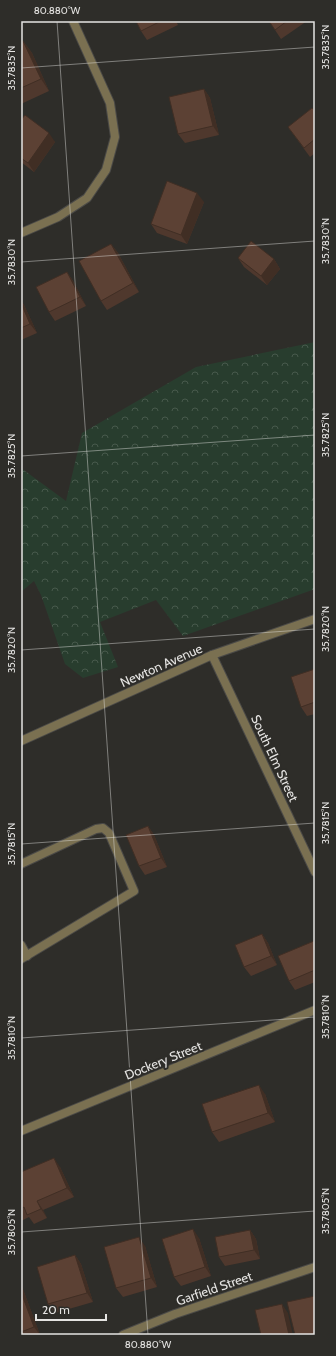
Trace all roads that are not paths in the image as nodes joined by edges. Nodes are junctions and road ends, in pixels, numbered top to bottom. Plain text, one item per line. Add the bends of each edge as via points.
1 (73, 21) edge
2 (21, 233) edge
3 (315, 619) edge
4 (212, 655) junction
5 (21, 741) edge
6 (21, 864) edge
7 (315, 872) edge
8 (21, 945) edge
9 (24, 957) edge
10 (315, 1010) edge
11 (21, 1131) edge
12 (315, 1267) edge
13 (123, 1335) edge

1 - 2 street via 110,103 115,137 106,170 87,198 58,217
3 - 4 street, Newton Avenue
4 - 5 street, Newton Avenue
4 - 7 street, South Elm Street
6 - 9 street via 96,828 102,828 108,833 134,891
8 - 9 street
10 - 11 street, Dockery Street
12 - 13 street, Garfield Street via 175,1314

